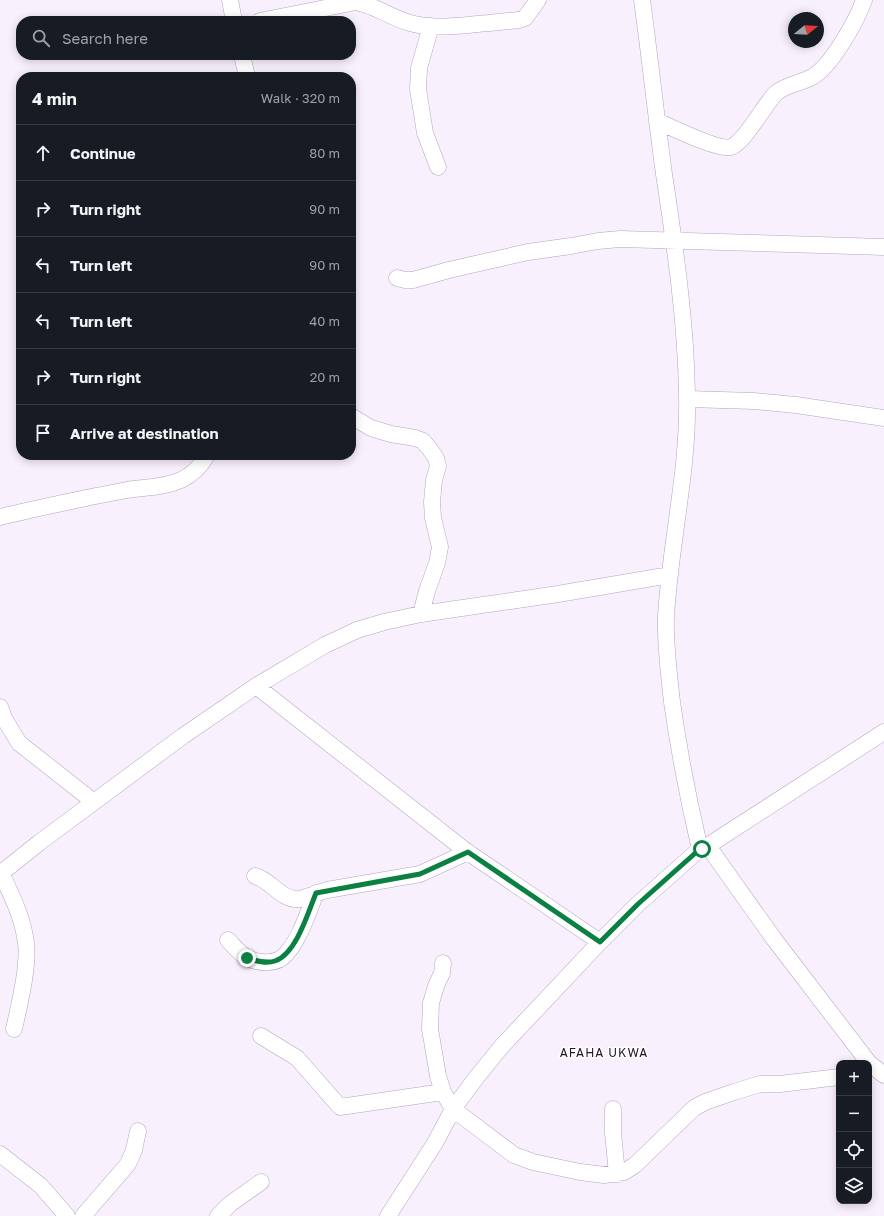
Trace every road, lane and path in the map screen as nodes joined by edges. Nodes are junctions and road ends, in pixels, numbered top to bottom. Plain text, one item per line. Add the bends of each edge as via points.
1 (230, 0) edge
2 (538, 0) edge
3 (642, 0) edge
4 (864, 0) edge
5 (233, 16) edge
6 (285, 16) edge
7 (431, 26) junction
8 (243, 60) edge
9 (246, 72) edge
10 (657, 122) junction
11 (438, 167) dead end
12 (674, 241) junction
13 (884, 247) edge
14 (397, 278) dead end
15 (688, 399) junction
16 (884, 418) edge
17 (356, 419) edge
18 (204, 460) edge
19 (0, 517) edge
20 (670, 575) junction
21 (420, 614) junction
22 (256, 686) junction
23 (0, 707) edge
24 (884, 732) edge
25 (94, 802) junction
26 (706, 845) junction
27 (468, 852) junction
28 (1, 874) edge
29 (255, 876) dead end
30 (316, 893) junction
31 (228, 940) dead end
32 (600, 942) junction
33 (443, 963) dead end
34 (14, 1029) dead end
35 (261, 1036) dead end
36 (865, 1060) edge
37 (872, 1067) edge
38 (884, 1075) edge
39 (836, 1077) edge
40 (443, 1092) junction
41 (453, 1109) junction
42 (613, 1109) dead end
43 (138, 1131) dead end
44 (0, 1154) edge
45 (617, 1174) junction
46 (260, 1182) dead end
47 (67, 1216) edge
48 (83, 1216) edge
49 (218, 1216) edge
50 (388, 1216) edge

1 - 5 street
2 - 7 street via 525,18 519,20 456,27
3 - 10 street
4 - 10 street via 848,32 821,71 778,92 744,135 732,146 725,148 715,145
6 - 7 street via 356,2 409,23
7 - 11 street via 419,68 418,89 425,133
8 - 9 street
10 - 12 street
12 - 13 street
12 - 14 street via 598,241 528,252 413,280
12 - 15 street
15 - 16 street via 754,401
15 - 20 street via 682,488
17 - 21 street via 371,428 423,441 436,458 438,466 432,502 440,547
18 - 19 street via 182,480 168,485 128,490
20 - 21 street
20 - 26 street via 666,618 668,673 689,802
21 - 22 street via 357,630 325,645
22 - 25 street
22 - 27 street
23 - 25 street via 19,743
24 - 26 street
25 - 28 street
26 - 32 street
26 - 36 street
27 - 30 street via 420,874
27 - 32 street
28 - 34 street via 16,906 26,945
29 - 30 street via 262,877 291,898 300,899
30 - 31 street via 295,940 286,955 281,958 268,962 247,958
32 - 41 street via 502,1046
33 - 40 street via 431,1003 430,1017 434,1060
35 - 40 street via 297,1058 340,1107
37 - 38 street
39 - 45 street via 760,1084 705,1102 694,1108 635,1165
40 - 41 street
41 - 45 street via 514,1155 580,1172
41 - 50 street via 435,1143
42 - 45 street
43 - 48 street via 128,1164
44 - 47 street via 41,1186
46 - 49 street

